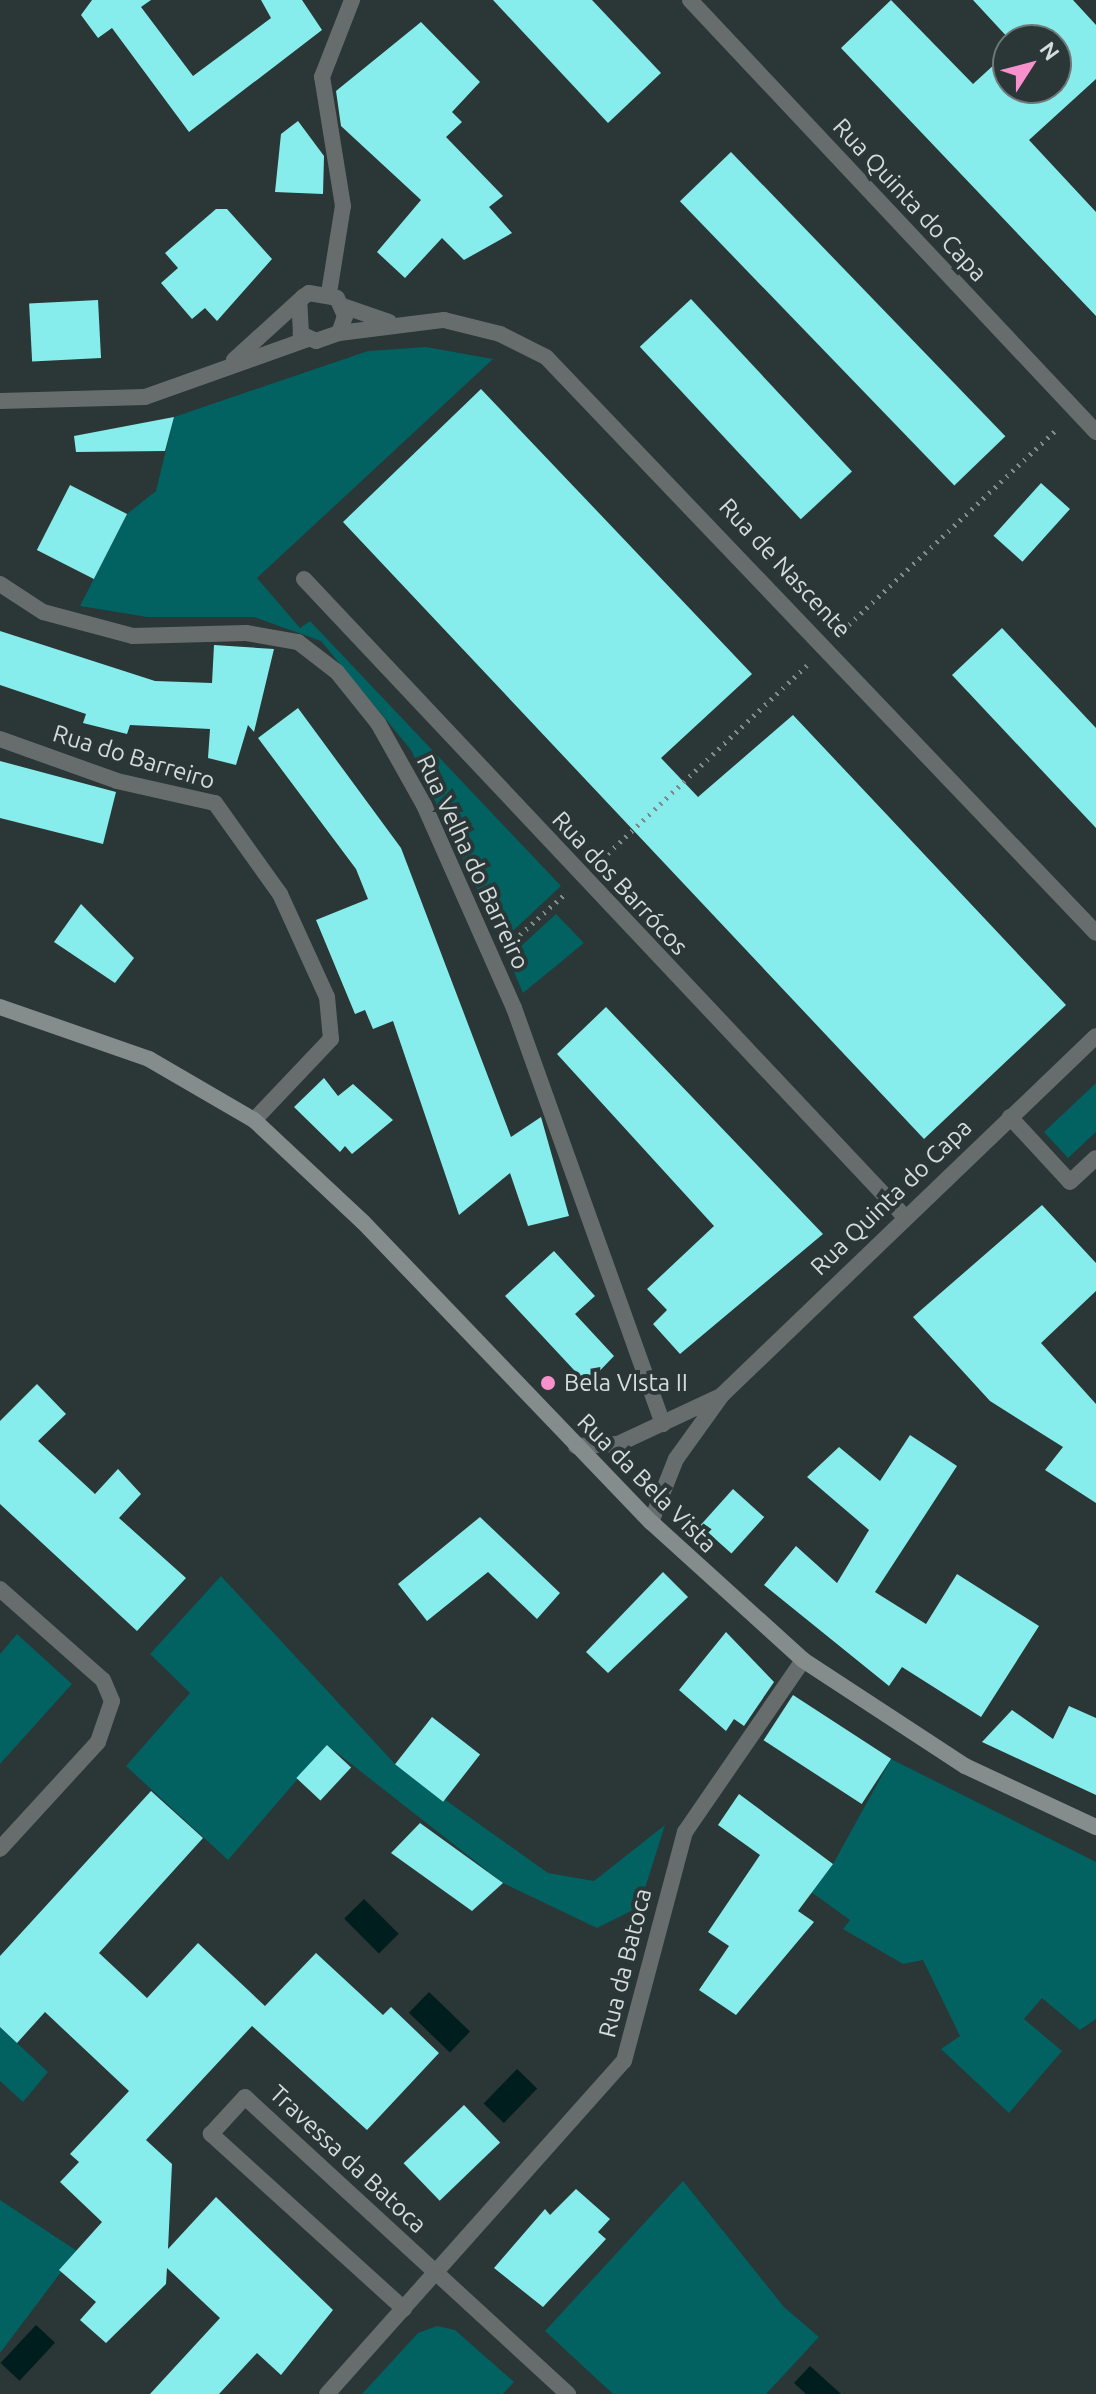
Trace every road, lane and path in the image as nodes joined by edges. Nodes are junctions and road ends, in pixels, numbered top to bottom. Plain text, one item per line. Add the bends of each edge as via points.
1 (352, 0) edge
2 (690, 0) edge
3 (332, 256) junction
4 (329, 293) junction
5 (304, 297) junction
6 (343, 306) junction
7 (391, 323) junction
8 (339, 333) junction
9 (308, 339) junction
10 (229, 364) junction
11 (0, 401) edge
12 (1096, 432) edge
13 (1051, 435) dead end
14 (304, 579) dead end
15 (0, 584) edge
16 (850, 623) dead end
17 (793, 678) dead end
18 (0, 739) edge
19 (613, 848) dead end
20 (553, 905) dead end
21 (1096, 933) edge
22 (503, 950) dead end
23 (0, 1007) edge
24 (1096, 1036) edge
25 (1010, 1117) junction
26 (254, 1120) junction
27 (1096, 1158) edge
28 (904, 1216) junction
29 (722, 1395) junction
30 (663, 1424) junction
31 (576, 1446) junction
32 (651, 1522) junction
33 (0, 1589) edge
34 (803, 1660) junction
35 (1096, 1827) edge
36 (0, 1849) edge
37 (436, 2273) junction
38 (404, 2309) junction
39 (327, 2394) edge
40 (568, 2394) edge

1 - 3 street via 321,86 343,187
2 - 12 street, Rua Quinta do Capa
3 - 4 street
3 - 5 street
4 - 5 street
4 - 6 street
5 - 9 street via 294,318
5 - 10 street
6 - 7 street
6 - 8 street
7 - 8 street, Rua de Nascente
7 - 21 street, Rua de Nascente via 444,320 500,334 546,357
8 - 9 street
9 - 10 street
10 - 11 street via 145,397
13 - 16 path
14 - 28 street, Rua dos Barrócos
15 - 30 street, Rua Velha do Barreiro via 43,612 133,636 246,633 298,642 337,672 378,723 424,805 514,1008
17 - 19 path
18 - 26 street, Rua do Barreiro via 117,781 215,803 280,894 327,997 331,1039
20 - 22 path
23 - 26 main road, Rua da Bela Vista via 149,1059
24 - 25 street, Rua Quinta do Capa
25 - 27 street via 1070,1182
25 - 28 street, Rua Quinta do Capa
26 - 31 main road, Rua da Bela Vista via 353,1212
28 - 29 street, Rua Quinta do Capa
29 - 30 street
29 - 32 street via 676,1459
30 - 31 street via 618,1444
31 - 32 main road, Rua da Bela Vista
32 - 34 main road, Rua da Bela Vista
33 - 36 street via 103,1680 112,1701 98,1742
34 - 35 main road, Rua da Bela Vista via 965,1766
34 - 37 street, Rua da Batoca via 685,1832 624,2061
37 - 38 street, Rua da Batoca
37 - 38 street, Travessa da Batoca via 245,2097 211,2134
37 - 40 street
38 - 39 street, Rua da Batoca

